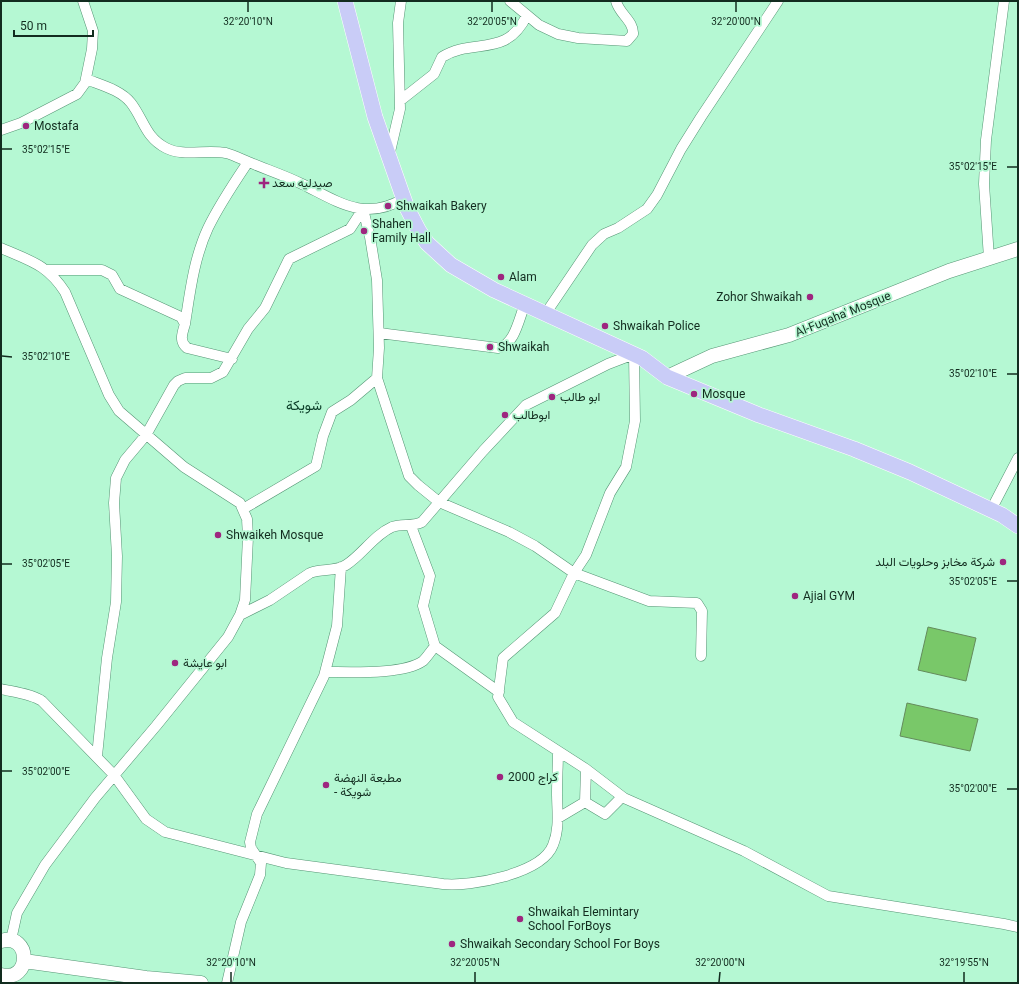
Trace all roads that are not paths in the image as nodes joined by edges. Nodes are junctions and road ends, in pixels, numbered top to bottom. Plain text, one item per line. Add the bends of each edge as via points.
1 (83, 1) edge
2 (345, 1) edge
3 (401, 1) edge
4 (510, 1) edge
5 (616, 1) edge
6 (778, 1) edge
7 (1004, 1) edge
8 (527, 15) junction
9 (86, 79) junction
10 (401, 100) junction
11 (1, 130) edge
12 (388, 158) junction
13 (248, 162) junction
14 (403, 199) junction
15 (363, 209) junction
16 (1, 248) edge
17 (1018, 249) edge
18 (989, 258) junction
19 (47, 270) junction
20 (525, 304) junction
21 (546, 314) junction
22 (185, 324) junction
23 (379, 333) junction
24 (634, 354) junction
25 (232, 359) junction
26 (667, 376) junction
27 (377, 378) junction
28 (146, 435) junction
29 (1018, 458) edge
30 (439, 502) junction
31 (243, 509) junction
32 (991, 510) junction
33 (411, 526) junction
34 (1018, 526) edge
35 (341, 567) junction
36 (574, 572) junction
37 (240, 615) junction
38 (435, 646) junction
39 (701, 656) dead end
40 (325, 672) junction
41 (1, 689) edge
42 (499, 692) junction
43 (558, 751) junction
44 (97, 756) junction
45 (586, 769) junction
46 (114, 775) junction
47 (624, 798) junction
48 (584, 802) junction
49 (558, 818) junction
50 (258, 857) junction
51 (1018, 927) edge
52 (6, 940) edge
53 (24, 961) junction
54 (4, 978) edge
55 (201, 983) edge
56 (227, 983) edge

1 - 9 street via 93,31
2 - 12 main road
3 - 10 street via 398,23
4 - 8 street
5 - 8 street via 621,13 633,27 633,35 627,41 563,36 544,28
6 - 21 street via 701,117 647,209 604,234 592,245
7 - 18 street via 984,162
8 - 10 street via 516,32 500,43 467,48 442,57 434,74
9 - 11 street via 77,94 21,123
9 - 13 street via 126,98 148,133 166,148 226,153
10 - 12 street via 398,123
12 - 14 main road
13 - 15 street via 301,183 345,205
13 - 22 street via 215,214 202,242
14 - 15 street via 380,208
14 - 20 main road via 418,231 441,257 456,269
15 - 23 street via 375,266
15 - 25 street via 350,230 289,259 265,308 248,329
16 - 19 street
17 - 18 street, Al-Fuqaha' Mosque
18 - 26 street, Al-Fuqaha' Mosque via 949,271 789,335 712,356
19 - 22 street via 109,272 120,289 181,317
19 - 28 street via 65,292 108,395 119,411
20 - 21 main road
20 - 23 street via 510,341 504,347
21 - 24 main road
22 - 25 street via 181,338 187,348
23 - 27 street
24 - 26 main road
24 - 30 street via 608,364 526,405 482,451
24 - 36 street via 635,422 626,467 610,493 586,555
25 - 28 street via 223,372 212,378 186,378 178,381
26 - 32 main road via 910,472
27 - 30 street via 409,476
27 - 31 street via 332,412 316,466
28 - 31 street via 184,467 240,503
28 - 44 street via 125,460 116,478 116,602 107,658
29 - 32 street
30 - 33 street via 422,522
30 - 36 street via 509,532
31 - 37 street via 247,519 248,537 245,600
32 - 34 main road
33 - 35 street via 393,527
33 - 38 street via 430,576 423,606
35 - 37 street via 310,573 270,600
35 - 40 street via 337,626
36 - 39 street via 648,601 697,603 702,611
36 - 42 street via 555,613 503,658
37 - 46 street via 224,642
38 - 40 street via 423,660 408,668
38 - 42 street
40 - 50 street via 258,814 250,842
41 - 44 street via 36,697
42 - 43 street via 498,697 513,722
43 - 45 street
43 - 49 street
44 - 46 street
45 - 47 street
45 - 48 street
46 - 50 street via 142,815 158,829
46 - 52 street via 45,865 17,913
47 - 48 street via 605,814
47 - 51 street via 744,851 828,896
48 - 49 street
49 - 50 street via 553,846 539,861 494,880 476,884 443,884
50 - 56 street via 261,864 260,875 241,922
52 - 53 street via 17,943 23,951
53 - 54 street via 17,973
53 - 55 street via 139,978

